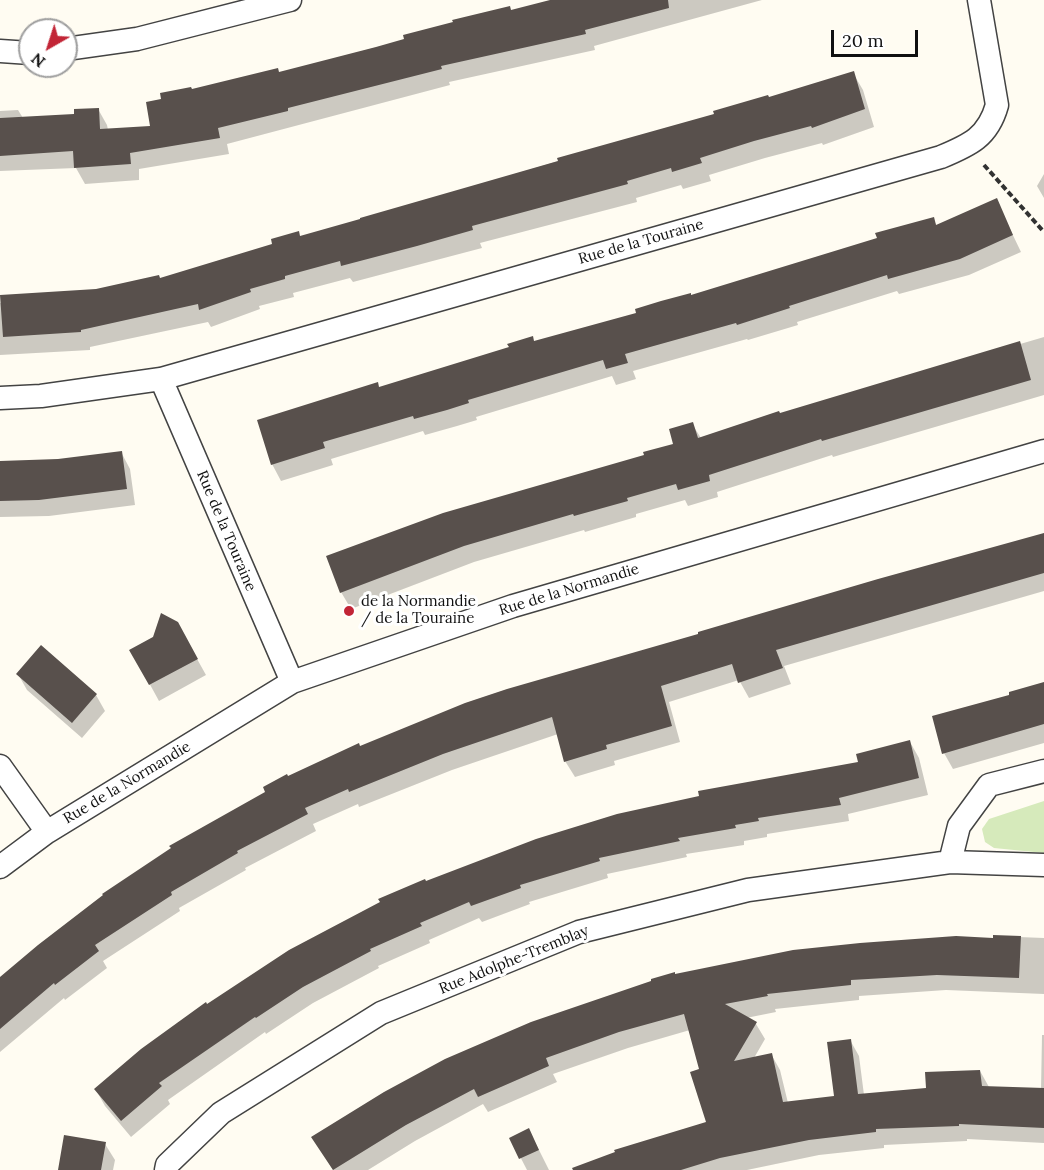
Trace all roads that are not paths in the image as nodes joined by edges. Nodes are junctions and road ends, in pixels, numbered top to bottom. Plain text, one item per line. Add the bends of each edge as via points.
1 (290, 0) edge
2 (979, 0) edge
3 (78, 47) edge
4 (0, 51) edge
5 (18, 52) edge
6 (161, 379) junction
7 (0, 398) edge
8 (1044, 451) edge
9 (292, 682) junction
10 (0, 766) edge
11 (1044, 771) edge
12 (47, 832) junction
13 (950, 862) junction
14 (1044, 865) edge
15 (0, 867) edge
16 (166, 1170) edge

1 - 3 street via 137,39
2 - 6 street, Rue de la Touraine via 997,105 992,122 967,146 941,157
4 - 5 street
6 - 7 street, Rue de la Touraine
6 - 9 street, Rue de la Touraine
8 - 9 street, Rue de la Normandie via 513,606
9 - 12 street, Rue de la Normandie
10 - 12 street
11 - 13 street via 989,785 959,826
12 - 15 street, Rue de la Normandie
13 - 14 street, Rue Adolphe-Tremblay
13 - 16 street, Rue Adolphe-Tremblay via 748,890 579,932 381,1013 221,1113

